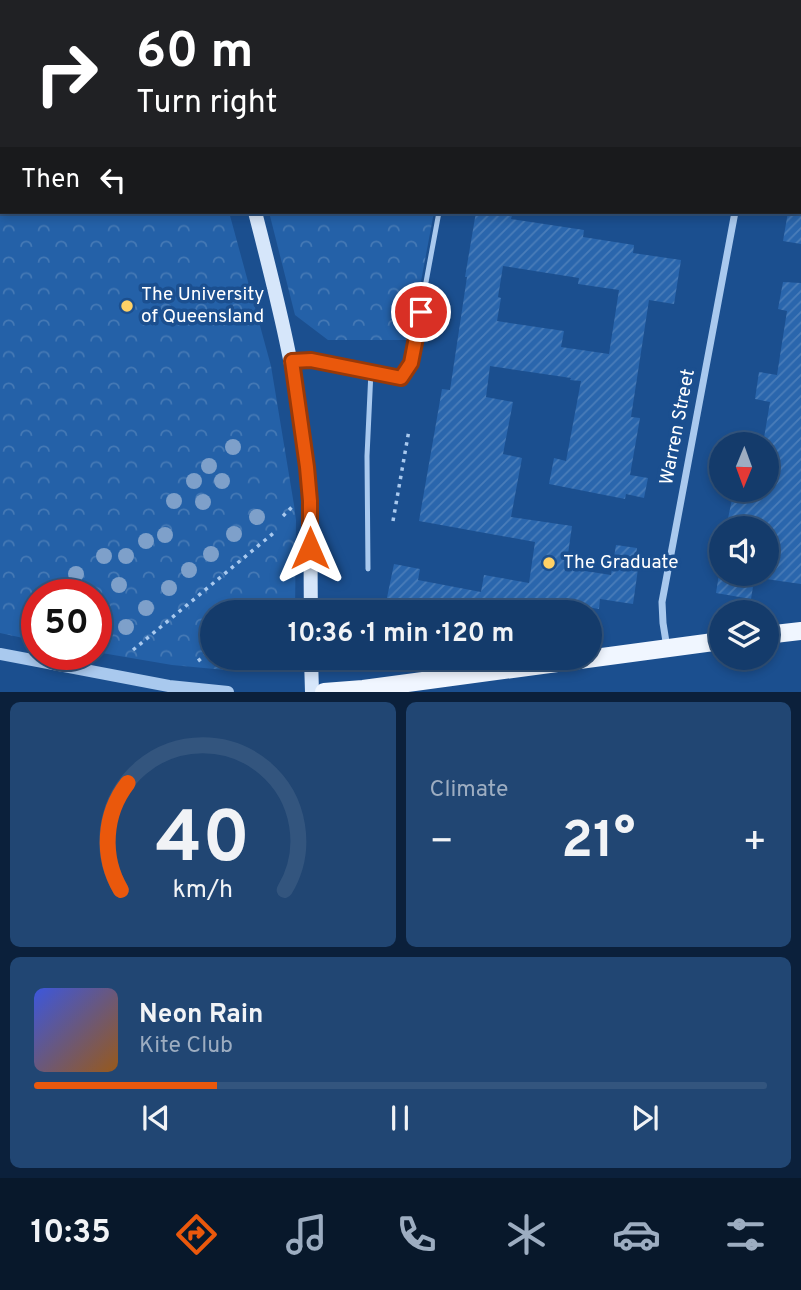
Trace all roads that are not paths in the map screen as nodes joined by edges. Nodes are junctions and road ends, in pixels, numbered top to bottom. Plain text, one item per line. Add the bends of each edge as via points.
1 (256, 214) edge
2 (439, 214) edge
3 (735, 214) edge
4 (292, 361) junction
5 (371, 371) junction
6 (368, 569) dead end
7 (311, 600) edge
8 (801, 631) edge
9 (779, 634) edge
10 (709, 643) edge
11 (667, 649) junction
12 (0, 654) edge
13 (311, 670) edge
14 (228, 691) edge
15 (312, 691) edge
16 (324, 691) edge

1 - 4 main road
2 - 5 lane via 411,363 401,378
3 - 11 street, Warren Street via 662,602
4 - 5 lane
4 - 7 main road via 310,501
5 - 6 lane
8 - 9 main road
10 - 11 main road
11 - 16 main road
12 - 14 street via 169,685
13 - 15 main road

